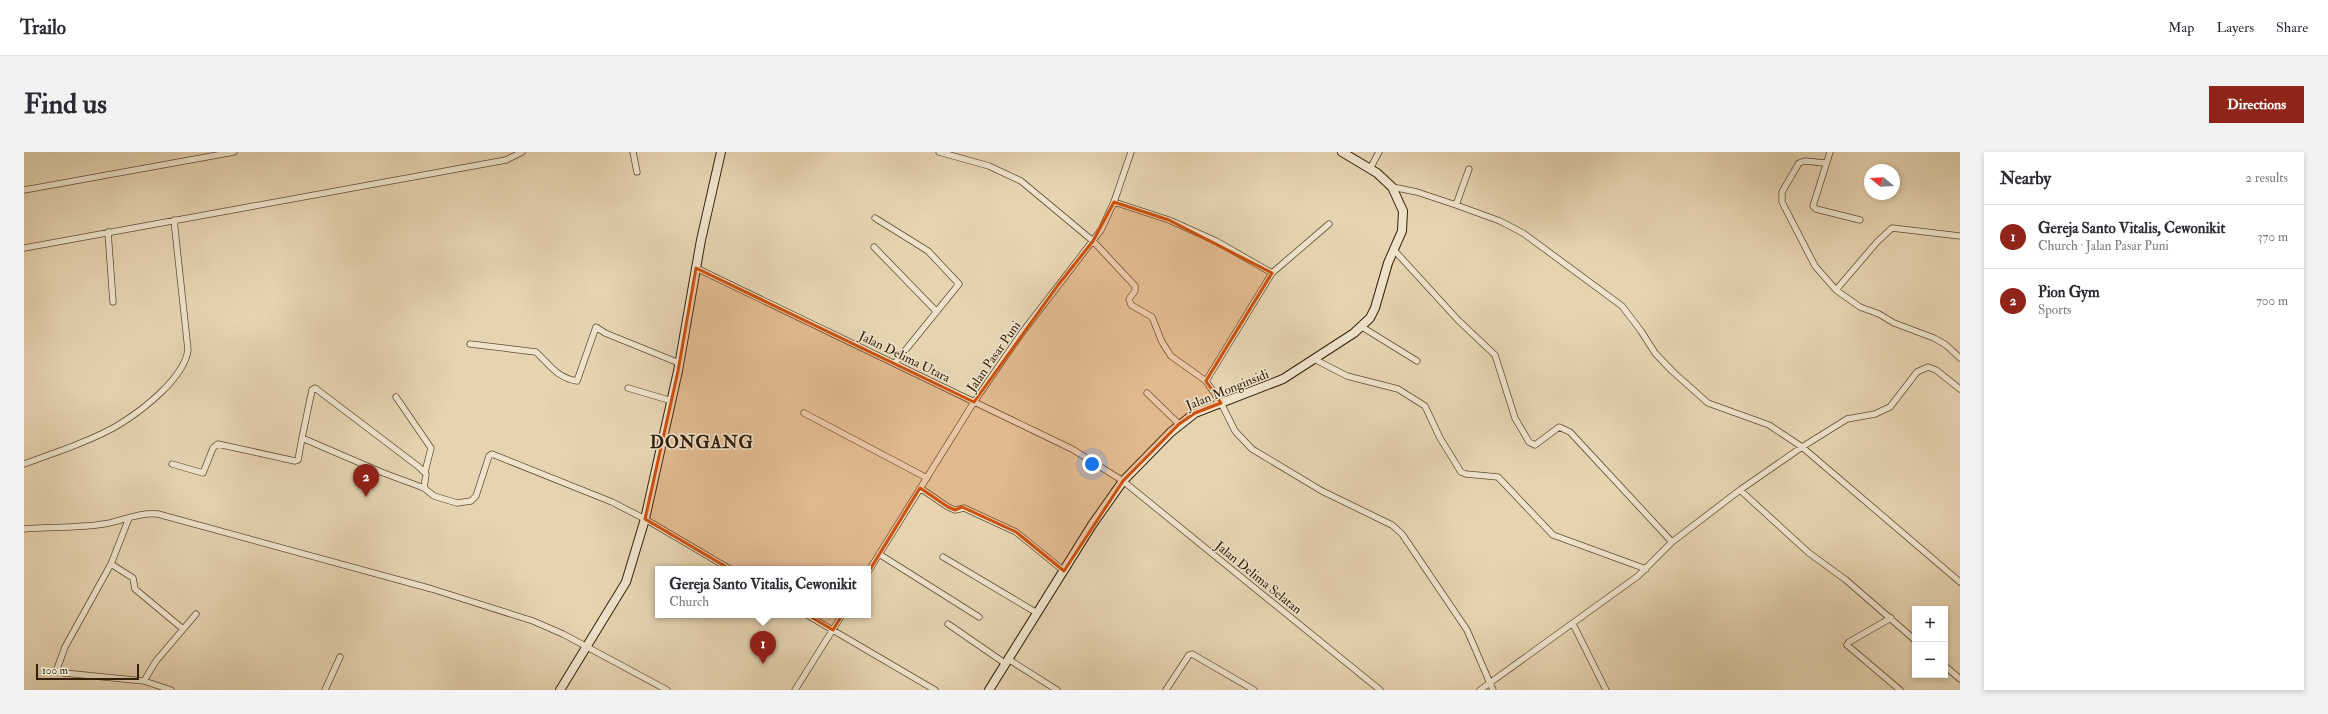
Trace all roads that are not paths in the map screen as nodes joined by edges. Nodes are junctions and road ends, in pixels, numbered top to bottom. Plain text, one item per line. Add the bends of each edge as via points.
1 (234, 152) edge
2 (522, 152) edge
3 (634, 152) edge
4 (720, 152) edge
5 (939, 152) edge
6 (1131, 152) edge
7 (1342, 152) edge
8 (1378, 152) edge
9 (1830, 152) edge
10 (1825, 163) junction
11 (1371, 167) junction
12 (1469, 169) dead end
13 (637, 172) dead end
14 (1392, 187) junction
15 (24, 190) edge
16 (1114, 202) junction
17 (1456, 205) junction
18 (875, 218) dead end
19 (174, 220) junction
20 (1860, 220) dead end
21 (1329, 224) dead end
22 (108, 232) junction
23 (1960, 236) edge
24 (1093, 241) junction
25 (874, 247) dead end
26 (24, 248) edge
27 (1394, 250) junction
28 (696, 268) junction
29 (1272, 273) junction
30 (1836, 290) junction
31 (113, 302) dead end
32 (936, 312) junction
33 (1362, 327) junction
34 (470, 344) dead end
35 (1314, 358) junction
36 (1960, 358) edge
37 (1417, 361) dead end
38 (680, 363) junction
39 (895, 363) junction
40 (1206, 381) junction
41 (628, 388) dead end
42 (1960, 389) edge
43 (1147, 393) dead end
44 (396, 397) dead end
45 (672, 401) junction
46 (974, 402) junction
47 (1221, 403) junction
48 (804, 413) dead end
49 (1179, 424) junction
50 (302, 438) junction
51 (1802, 447) junction
52 (24, 464) edge
53 (172, 464) dead end
54 (424, 472) junction
55 (927, 478) junction
56 (1123, 481) junction
57 (424, 488) junction
58 (920, 488) junction
59 (1740, 490) junction
60 (129, 518) junction
61 (645, 519) junction
62 (24, 529) edge
63 (1672, 542) junction
64 (879, 554) junction
65 (943, 557) dead end
66 (111, 564) junction
67 (725, 566) edge
68 (871, 567) edge
69 (1646, 569) junction
70 (1064, 571) junction
71 (1960, 582) edge
72 (1037, 613) junction
73 (196, 614) dead end
74 (978, 617) dead end
75 (812, 618) edge
76 (840, 618) edge
77 (1891, 618) junction
78 (948, 624) dead end
79 (1573, 624) junction
80 (183, 629) junction
81 (833, 630) junction
82 (1912, 637) edge
83 (586, 647) junction
84 (340, 657) dead end
85 (1007, 661) junction
86 (1948, 669) edge
87 (1960, 679) edge
88 (144, 681) junction
89 (1490, 684) junction
90 (797, 689) edge
91 (171, 690) edge
92 (325, 690) edge
93 (560, 690) edge
94 (667, 690) edge
95 (935, 690) edge
96 (989, 690) edge
97 (1057, 690) edge
98 (1166, 690) edge
99 (1254, 690) edge
100 (1380, 690) edge
101 (1480, 690) edge
102 (1493, 690) edge
103 (1606, 690) edge
104 (1900, 690) edge

1 - 15 street
2 - 19 street via 506,160
3 - 13 street
4 - 28 street
5 - 24 street via 989,166 1021,181
6 - 16 street, Jalan Pasar Puni
7 - 11 street, Jalan Monginsidi
8 - 11 street
9 - 10 street
10 - 20 street via 1813,203 1814,208
10 - 30 street via 1799,163 1781,198 1814,266
11 - 14 street, Jalan Monginsidi
12 - 17 street
14 - 17 street
14 - 27 street, Jalan Monginsidi via 1404,220
16 - 24 street, Jalan Pasar Puni
16 - 29 street via 1169,220 1216,241
17 - 51 street via 1500,221 1523,233 1622,306 1654,353 1708,403 1769,425
18 - 32 street via 928,251 959,283
19 - 22 street
19 - 52 street via 188,350 183,366 171,383 121,423
21 - 29 street
22 - 26 street
22 - 31 street
23 - 30 street via 1892,228
24 - 40 street via 1136,286 1129,302 1152,317 1171,356
24 - 46 street, Jalan Pasar Puni
25 - 32 street
27 - 33 street, Jalan Monginsidi via 1375,308
27 - 63 street via 1458,320 1495,355 1515,418 1529,442 1535,445 1555,429 1566,429
28 - 38 street
28 - 39 street, Jalan Delima Utara
29 - 40 street
30 - 36 street via 1860,307 1934,338
32 - 39 street
33 - 35 street, Jalan Monginsidi
33 - 37 street
34 - 38 street via 536,352 547,366 576,381 597,327 605,333
35 - 47 street, Jalan Monginsidi via 1283,379
35 - 69 street via 1348,376 1398,389 1425,406 1440,438 1461,472 1498,477 1553,535
38 - 45 street
39 - 46 street, Jalan Delima Utara
40 - 47 street
41 - 45 street
42 - 51 street via 1936,370 1924,368 1917,372 1885,410 1847,419
43 - 49 street
44 - 54 street via 431,448
45 - 61 street
46 - 55 street, Jalan Pasar Puni
46 - 56 street, Jalan Delima Utara via 1072,449
47 - 49 street, Jalan Monginsidi via 1196,413
47 - 89 street via 1235,431 1252,449 1322,491 1392,525 1402,534 1467,630
48 - 55 street
49 - 56 street, Jalan Monginsidi
50 - 53 street via 298,460 295,461 218,444 213,448 203,473
50 - 54 street via 312,390 315,388
50 - 57 street
51 - 59 street
51 - 71 street
54 - 57 street
55 - 58 street, Jalan Pasar Puni
56 - 70 street, Jalan Monginsidi
56 - 100 street, Jalan Delima Selatan
57 - 61 street via 434,496 458,503 471,501 476,496 489,456 492,454 612,502
58 - 64 street, Jalan Pasar Puni
58 - 70 street via 948,507 955,510 964,508 1016,532
59 - 63 street
59 - 77 street via 1809,553
60 - 62 street via 87,526
60 - 66 street
60 - 83 street via 158,514 432,590 533,621
61 - 67 street
61 - 83 street via 626,582
63 - 69 street
64 - 68 street, Jalan Pasar Puni
64 - 74 street
65 - 72 street
66 - 80 street via 133,578 135,589
66 - 88 street via 65,647 56,669 64,673
69 - 79 street
70 - 72 street, Jalan Monginsidi
72 - 85 street, Jalan Monginsidi
73 - 80 street
75 - 81 street
76 - 81 street
77 - 82 street
77 - 104 street via 1848,642 1847,645
78 - 85 street
79 - 89 street
79 - 103 street
80 - 88 street via 156,661
81 - 90 street
81 - 95 street
83 - 93 street
83 - 94 street
84 - 92 street
85 - 96 street, Jalan Monginsidi
85 - 97 street
86 - 87 street
88 - 91 street
89 - 101 street
89 - 102 street
98 - 99 street via 1192,654

